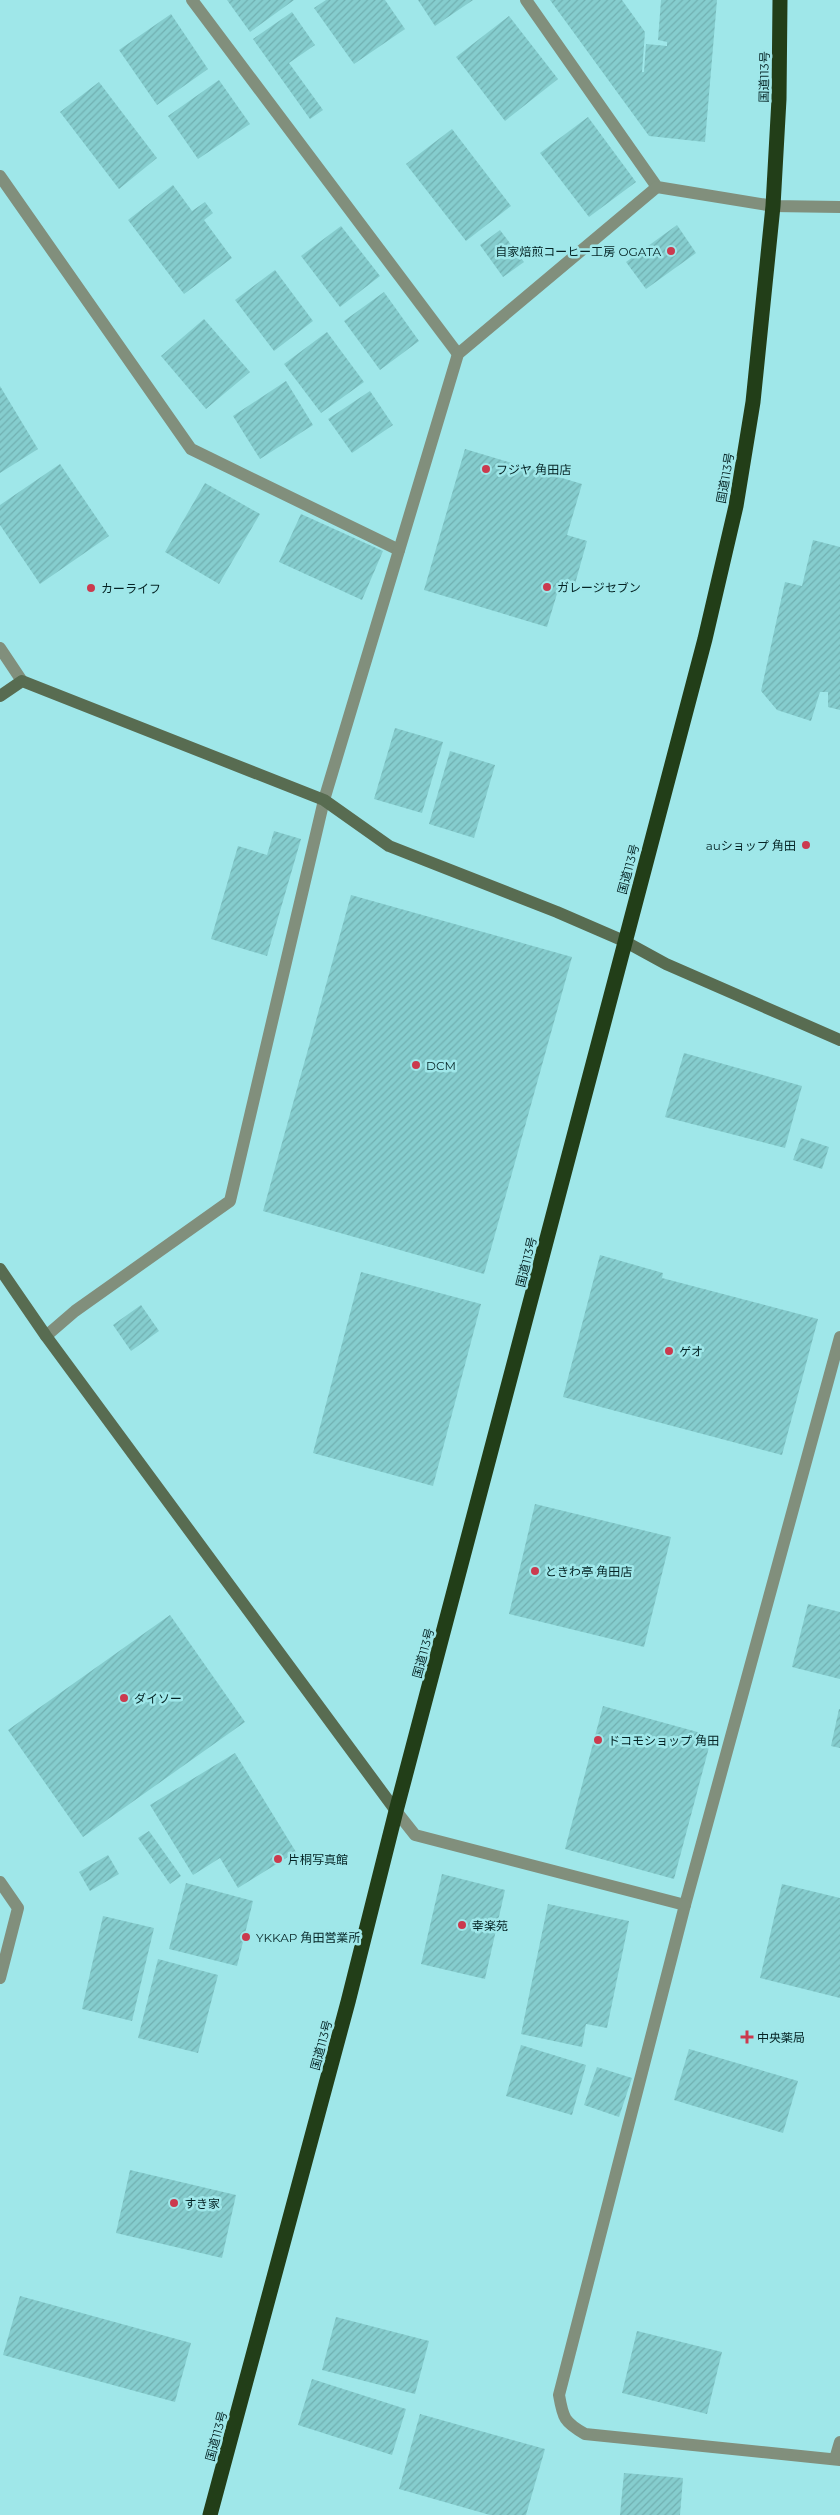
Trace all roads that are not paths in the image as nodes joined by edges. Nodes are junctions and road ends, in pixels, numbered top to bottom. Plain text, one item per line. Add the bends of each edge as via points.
1 (192, 0) edge
2 (526, 0) edge
3 (780, 0) edge
4 (0, 176) edge
5 (657, 187) junction
6 (773, 206) junction
7 (840, 207) edge
8 (458, 354) junction
9 (399, 550) junction
10 (0, 648) edge
11 (22, 681) junction
12 (0, 696) edge
13 (324, 800) junction
14 (624, 941) junction
15 (840, 1040) edge
16 (0, 1269) edge
17 (46, 1336) junction
18 (840, 1337) edge
19 (838, 1351) edge
20 (396, 1811) junction
21 (0, 1882) edge
22 (685, 1905) junction
23 (0, 1978) edge
24 (840, 2442) edge
25 (838, 2460) edge
26 (210, 2515) edge

1 - 8 street
2 - 5 street
3 - 6 highway, 国道113号 via 780,99
4 - 9 street via 191,449
5 - 6 street
5 - 8 street
6 - 7 street
6 - 14 highway, 国道113号 via 753,402 736,506 705,639
8 - 9 street
9 - 13 street
10 - 11 street
11 - 12 street
11 - 13 street
13 - 14 street via 388,846
13 - 17 street via 230,1201 75,1311
14 - 15 street via 666,964
14 - 20 highway, 国道113号
16 - 17 street
17 - 20 street
18 - 19 street
19 - 22 street
20 - 22 street via 415,1835
20 - 26 highway, 国道113号
21 - 23 street via 18,1908
22 - 25 street via 559,2394 562,2416 570,2426 585,2434
24 - 25 street

